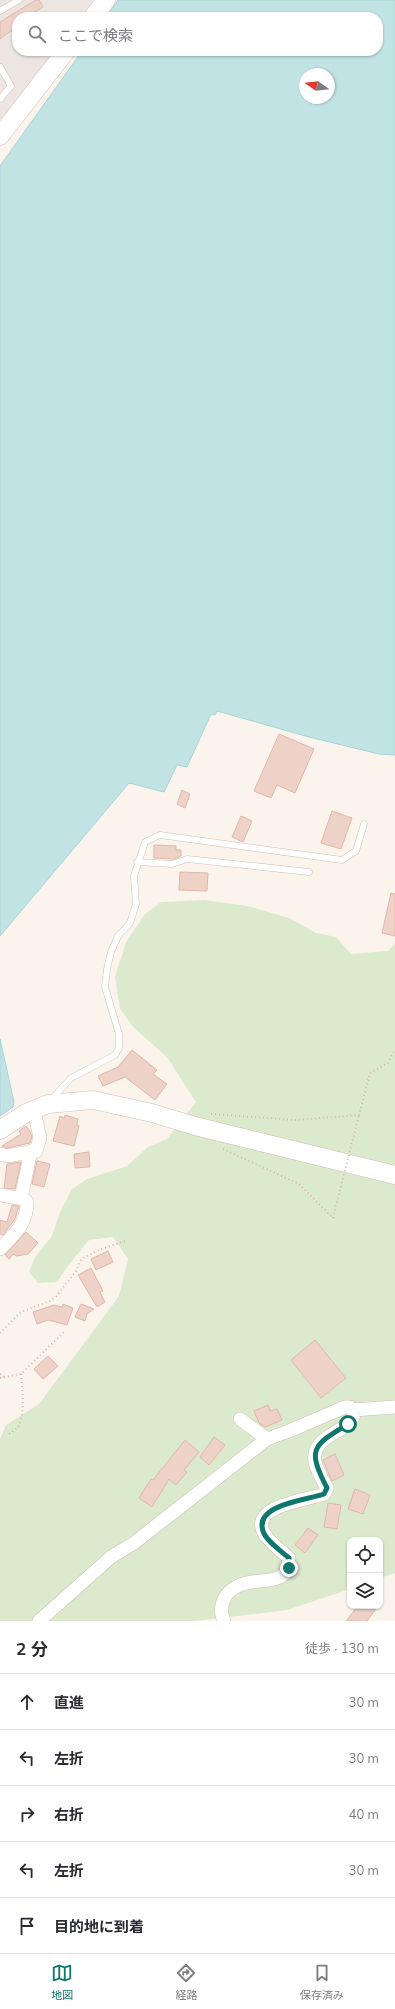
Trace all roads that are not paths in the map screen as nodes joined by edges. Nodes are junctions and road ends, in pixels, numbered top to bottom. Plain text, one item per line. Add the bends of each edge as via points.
1 (19, 0) edge
2 (106, 0) edge
3 (0, 11) edge
4 (97, 12) edge
5 (62, 56) edge
6 (0, 67) edge
7 (0, 99) edge
8 (0, 136) edge
9 (364, 824) dead end
10 (137, 862) junction
11 (309, 872) dead end
12 (41, 1107) junction
13 (0, 1130) edge
14 (31, 1152) junction
15 (0, 1154) edge
16 (395, 1175) edge
17 (0, 1195) edge
18 (20, 1198) junction
19 (0, 1249) edge
20 (395, 1408) edge
21 (353, 1410) junction
22 (240, 1419) dead end
23 (267, 1439) junction
24 (39, 1621) edge
25 (224, 1621) edge

1 - 3 lane
2 - 4 street
5 - 8 street
6 - 7 lane via 11,86
9 - 10 lane via 356,851 342,860 160,835 145,842
10 - 11 lane via 172,864 187,859
10 - 12 lane via 134,876 136,904 130,923 118,936 111,952 105,981 108,1002 119,1034 119,1048 115,1055 71,1078
12 - 13 street
12 - 14 street via 40,1138 36,1151
12 - 16 street via 78,1100 107,1102
14 - 15 street via 7,1156
14 - 18 street
17 - 18 street
18 - 19 street via 27,1202 23,1224
20 - 21 street
21 - 23 street via 345,1407
21 - 25 street via 354,1417 351,1422 321,1441 314,1457 317,1470 327,1488 324,1494 275,1508 267,1514 263,1522 262,1530 266,1537 289,1558 288,1571 281,1577 240,1584 223,1600 221,1610
22 - 23 street
23 - 24 street via 134,1543 111,1557

